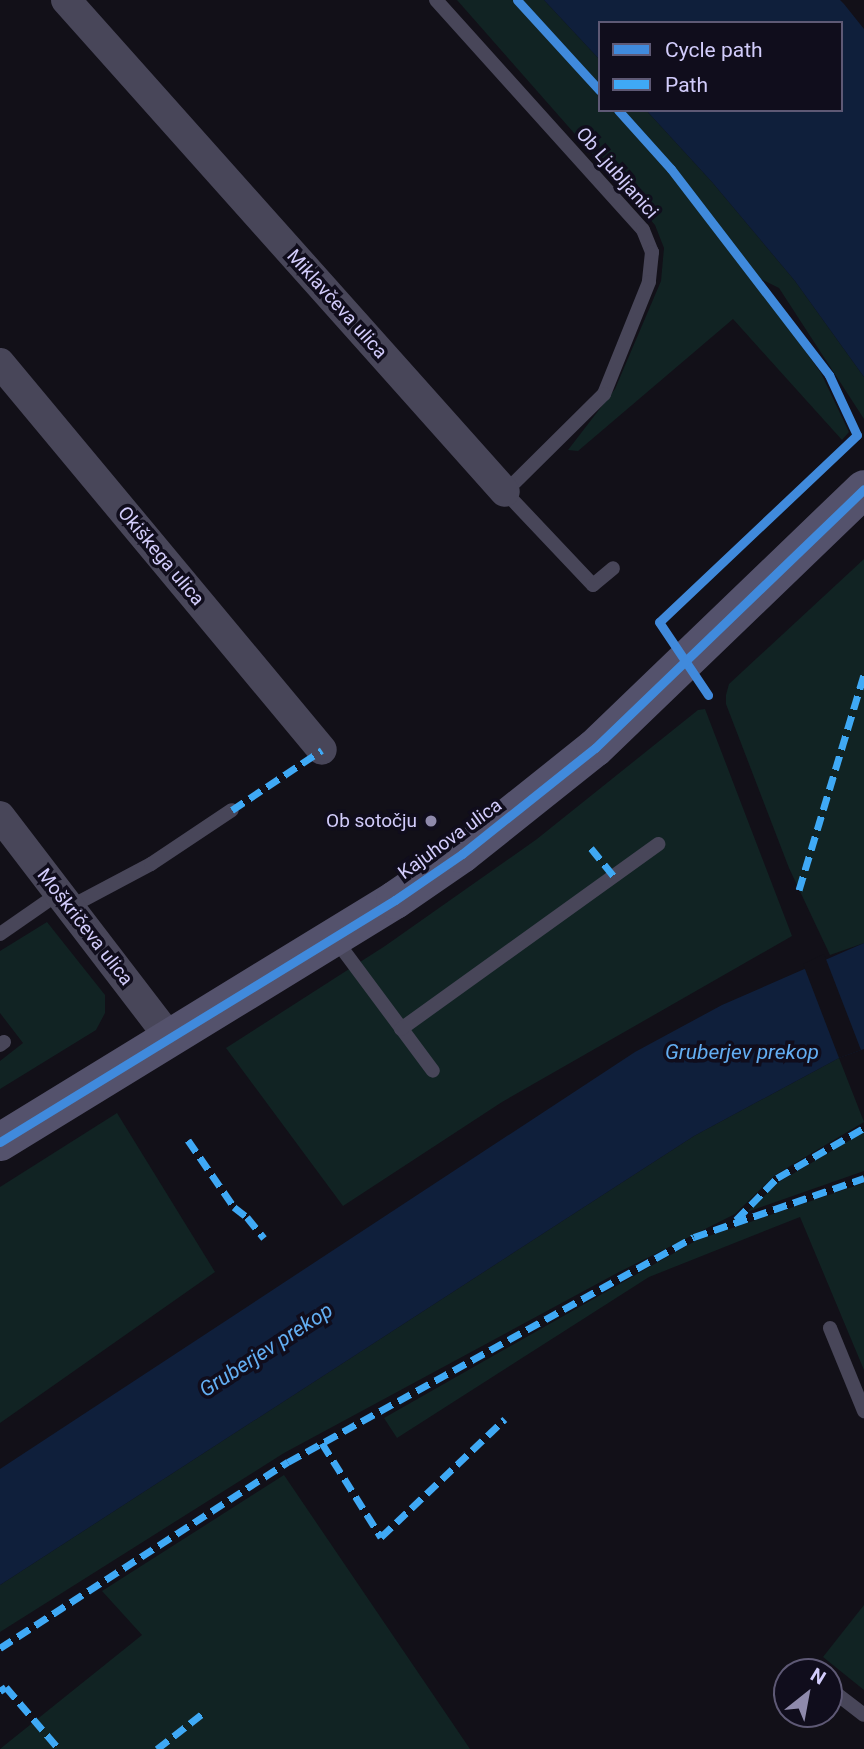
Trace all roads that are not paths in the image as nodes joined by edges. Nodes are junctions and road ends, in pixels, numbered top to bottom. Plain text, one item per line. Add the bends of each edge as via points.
1 (66, 0) edge
2 (436, 0) edge
3 (0, 363) edge
4 (864, 489) edge
5 (505, 492) junction
6 (613, 568) dead end
7 (322, 750) dead end
8 (232, 810) dead end
9 (0, 816) edge
10 (658, 844) dead end
11 (64, 900) junction
12 (0, 934) edge
13 (334, 938) junction
14 (401, 1029) junction
15 (170, 1038) junction
16 (433, 1071) dead end
17 (0, 1142) edge
18 (830, 1328) dead end
19 (864, 1411) edge
20 (843, 1699) edge
21 (864, 1715) edge

1 - 5 street, Miklavčeva ulica
2 - 5 lane, Ob Ljubljanici via 643,230 652,252 649,282 604,394
3 - 7 street, Okiškega ulica
4 - 13 main road, Kajuhova ulica via 595,748 462,854
5 - 6 lane, Miklavčeva ulica via 593,585
8 - 11 lane via 151,864
9 - 11 street, Moškričeva ulica
10 - 14 lane
11 - 12 lane
11 - 15 street, Moškričeva ulica
13 - 14 lane
13 - 15 main road, Kajuhova ulica
14 - 16 lane
15 - 17 main road, Kajuhova ulica
18 - 19 lane
20 - 21 lane

